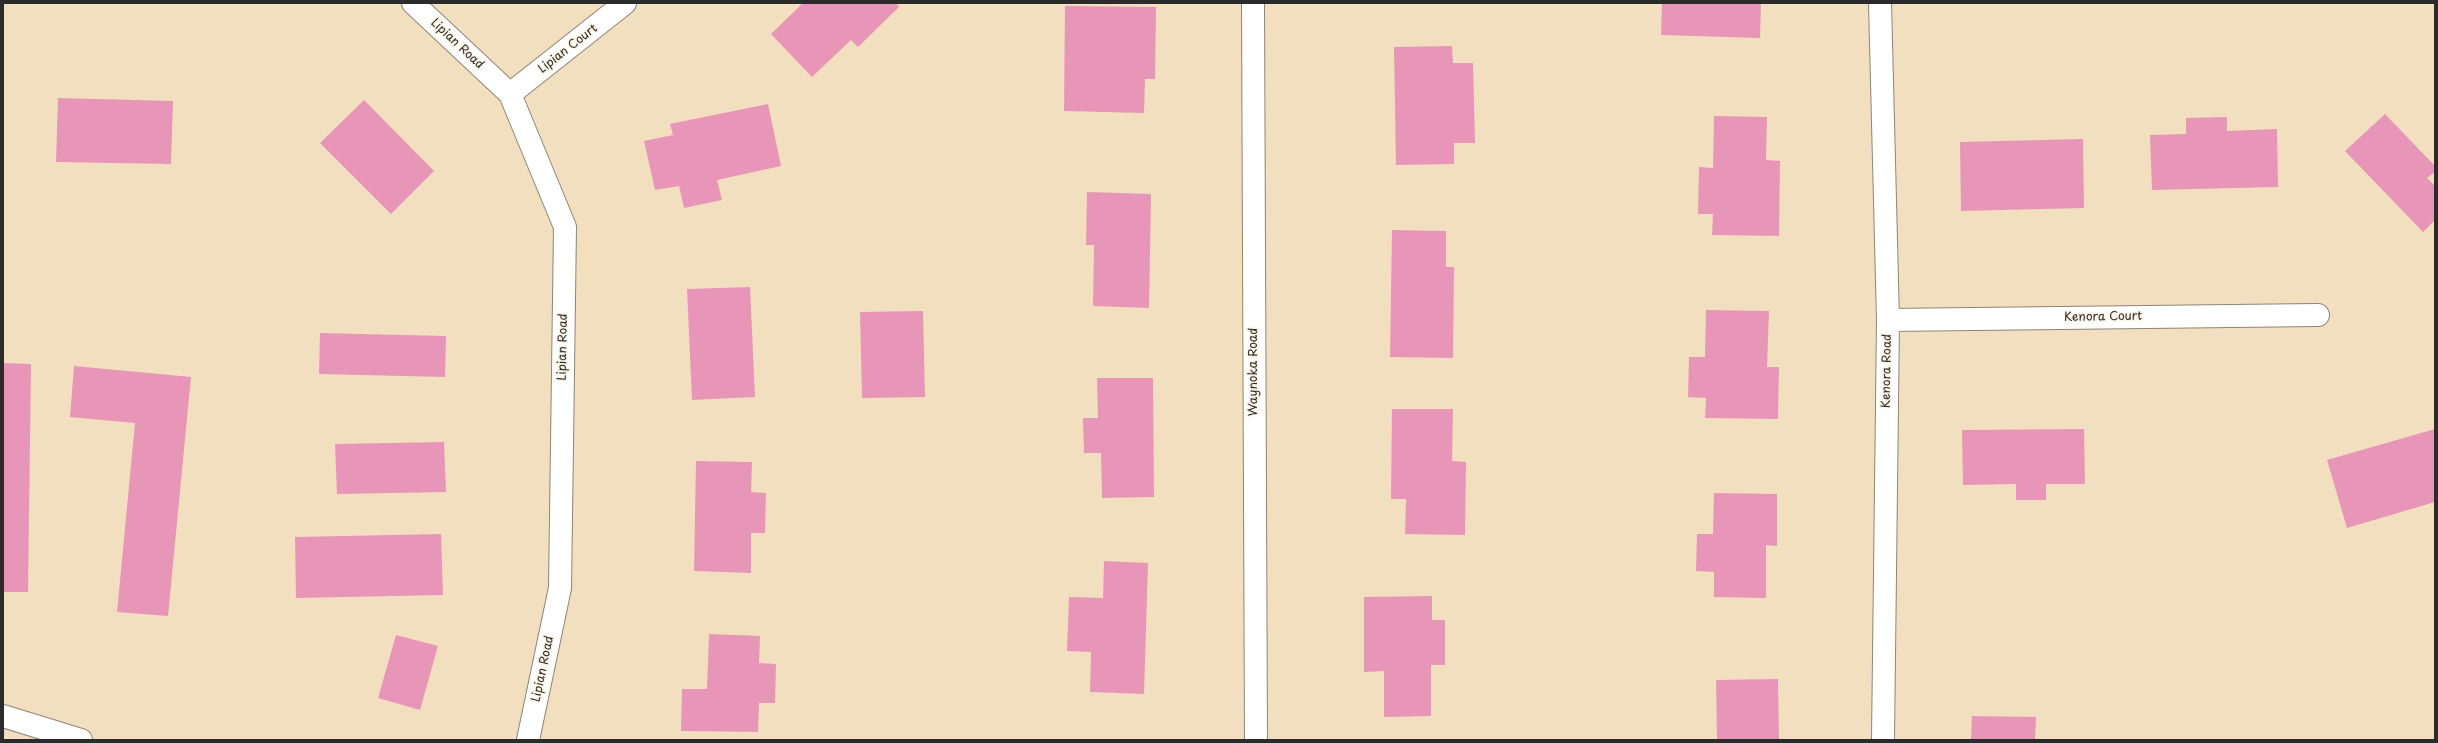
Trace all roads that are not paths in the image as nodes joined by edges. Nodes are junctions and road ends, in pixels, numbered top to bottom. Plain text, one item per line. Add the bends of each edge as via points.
1 (412, 3) edge
2 (625, 3) edge
3 (1253, 3) edge
4 (1880, 3) edge
5 (510, 94) junction
6 (2318, 315) dead end
7 (1888, 320) junction
8 (3, 716) edge
9 (81, 740) edge
10 (528, 740) edge
11 (1256, 740) edge
12 (1883, 740) edge

1 - 5 street, Lipian Road
2 - 5 street, Lipian Court
3 - 11 street, Waynoka Road
4 - 7 street, Kenora Road
5 - 10 street, Lipian Road via 564,227 560,588
6 - 7 street, Kenora Court
7 - 12 street, Kenora Road
8 - 9 street

